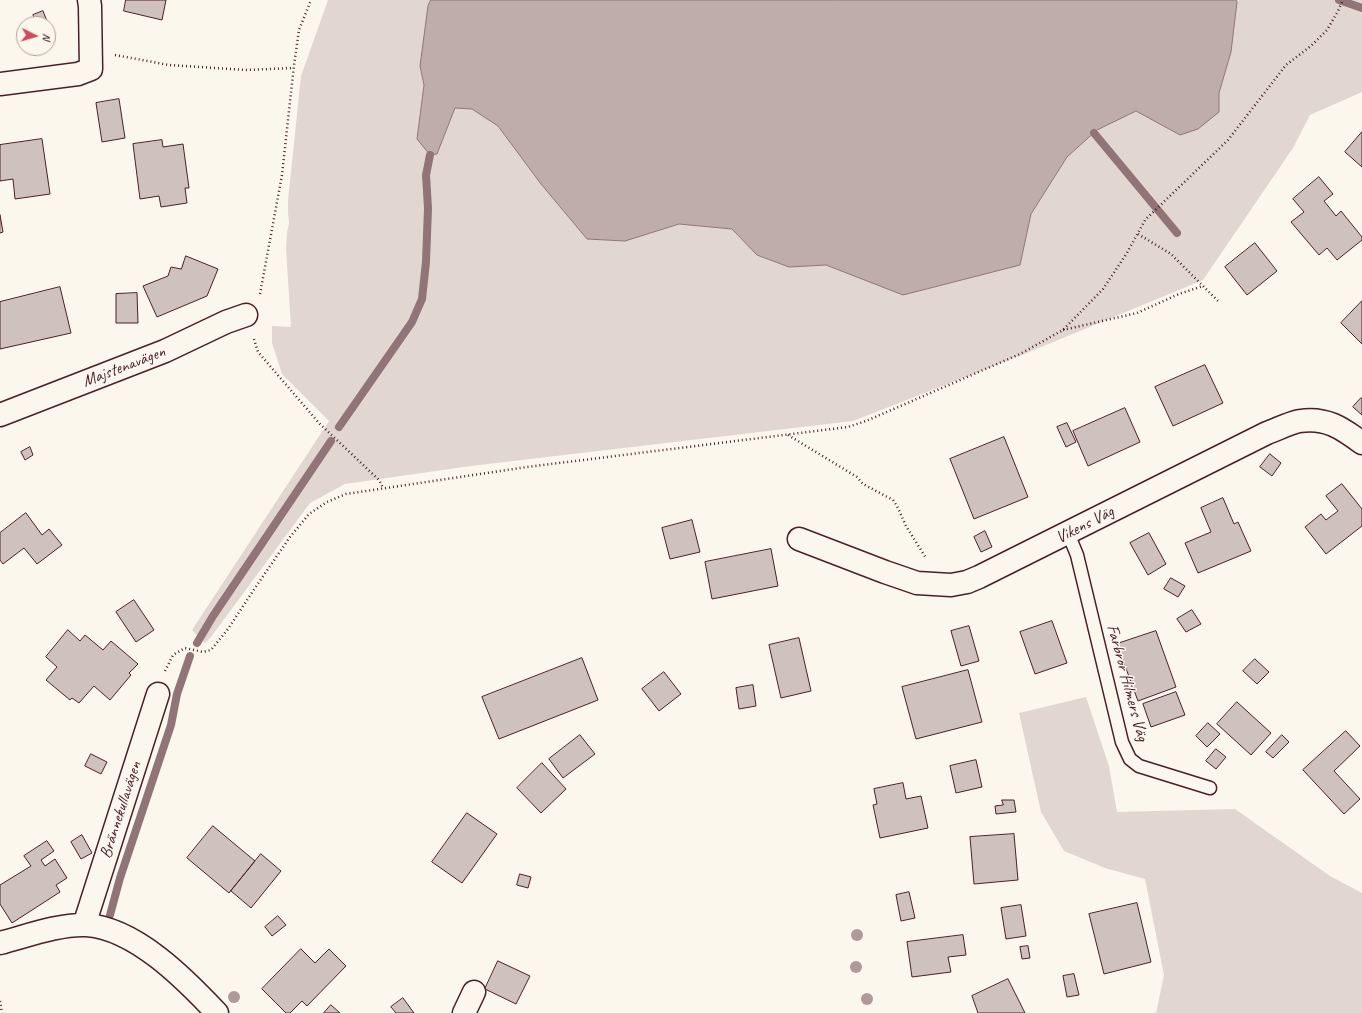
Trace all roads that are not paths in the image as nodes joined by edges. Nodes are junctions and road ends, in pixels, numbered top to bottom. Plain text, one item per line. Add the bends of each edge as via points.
1 (89, 0) edge
2 (0, 84) edge
3 (246, 315) road end
4 (0, 415) edge
5 (1362, 443) edge
6 (1068, 533) junction
7 (799, 539) dead end
8 (158, 694) road end
9 (1210, 788) dead end
10 (86, 925) junction
11 (0, 943) edge
12 (474, 992) dead end
13 (217, 1013) edge
14 (464, 1013) edge

1 - 2 street via 91,69 78,74
3 - 4 street, Majstenavägen via 165,351
5 - 6 street, Vikens Väg via 1344,429 1323,421 1300,422 1267,433
6 - 7 street, Vikens Väg via 979,578 951,585 917,583
6 - 9 lane, Farbror Hilmers Väg via 1077,555 1122,742 1130,759 1139,766
8 - 10 street, Brännekullavägen
10 - 11 street via 62,927
10 - 13 street via 107,929 131,939 195,989
12 - 14 street

